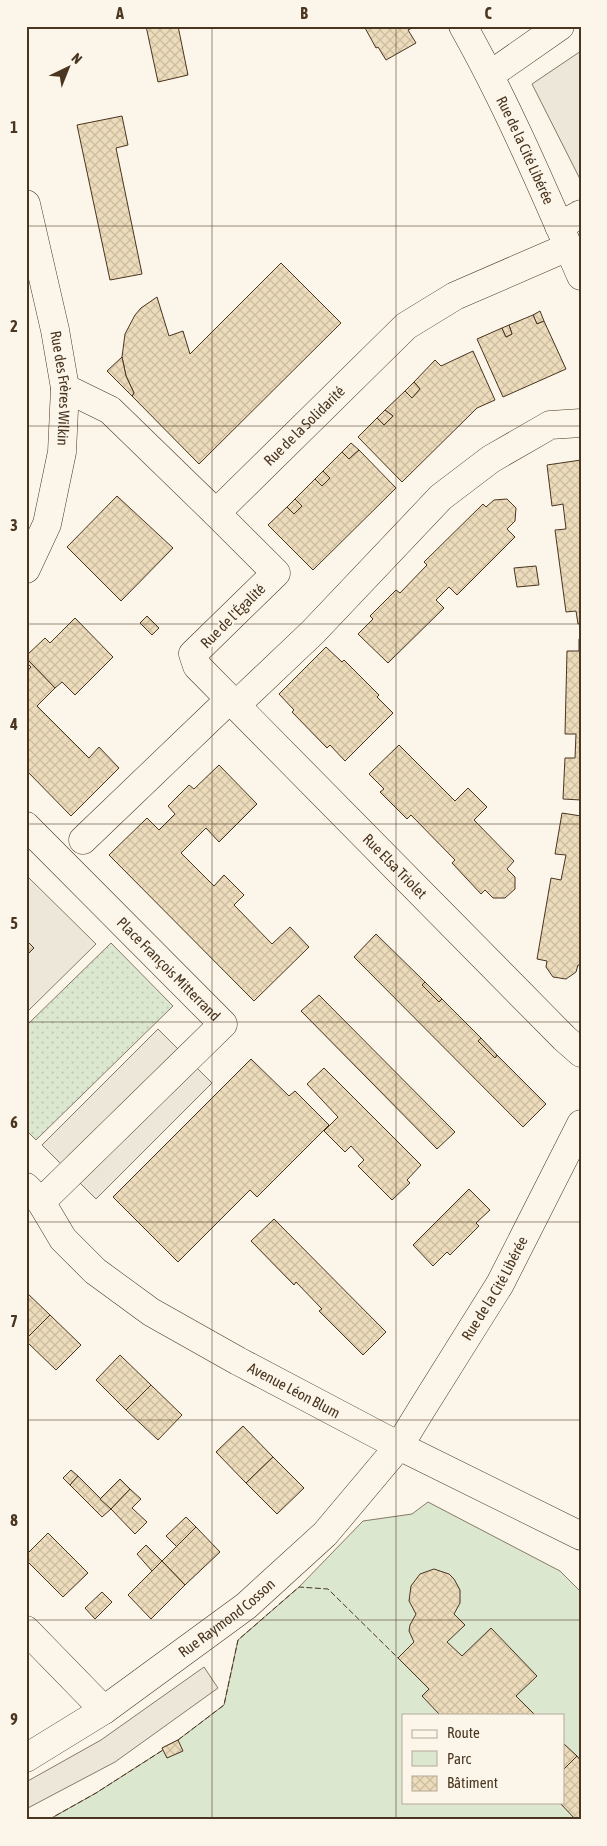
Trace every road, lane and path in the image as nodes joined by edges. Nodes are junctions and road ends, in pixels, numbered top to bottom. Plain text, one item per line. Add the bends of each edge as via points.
1 (463, 26) edge
2 (560, 26) edge
3 (490, 75) junction
4 (26, 204) edge
5 (569, 229) edge
6 (581, 276) edge
7 (65, 388) junction
8 (581, 423) edge
9 (216, 513) junction
10 (26, 568) edge
11 (210, 680) joint
12 (232, 703) junction
13 (26, 826) edge
14 (83, 840) dead end
15 (581, 1053) edge
16 (581, 1124) edge
17 (34, 1194) edge
18 (399, 1446) junction
19 (581, 1536) edge
20 (26, 1630) edge
21 (104, 1710) junction
22 (26, 1758) edge

1 - 3 street, Rue de la Cité Libérée
2 - 3 street
3 - 5 street, Rue de la Cité Libérée via 538,175
4 - 7 street, Rue des Frères Wilkin
5 - 6 street, Rue de la Cité Libérée
5 - 9 street, Rue de la Solidarité via 406,326
7 - 9 street via 110,410
7 - 10 street, Rue des Frères Wilkin via 62,452 47,524
8 - 12 street via 550,425 491,458 441,497 313,632
9 - 11 street, Rue de l'Égalité via 276,573 193,654 197,666
11 - 12 street, Rue Elsa Triolet
12 - 14 street
12 - 15 street, Rue Elsa Triolet
13 - 17 street, Place François Mitterrand via 223,1024
16 - 18 street, Rue de la Cité Libérée via 500,1284
17 - 18 street, Avenue Léon Blum via 63,1239 95,1271 151,1312
18 - 19 street, Avenue Léon Blum
18 - 21 street, Rue Raymond Cosson via 325,1534 246,1606
20 - 21 street
21 - 22 street, Rue Raymond Cosson

